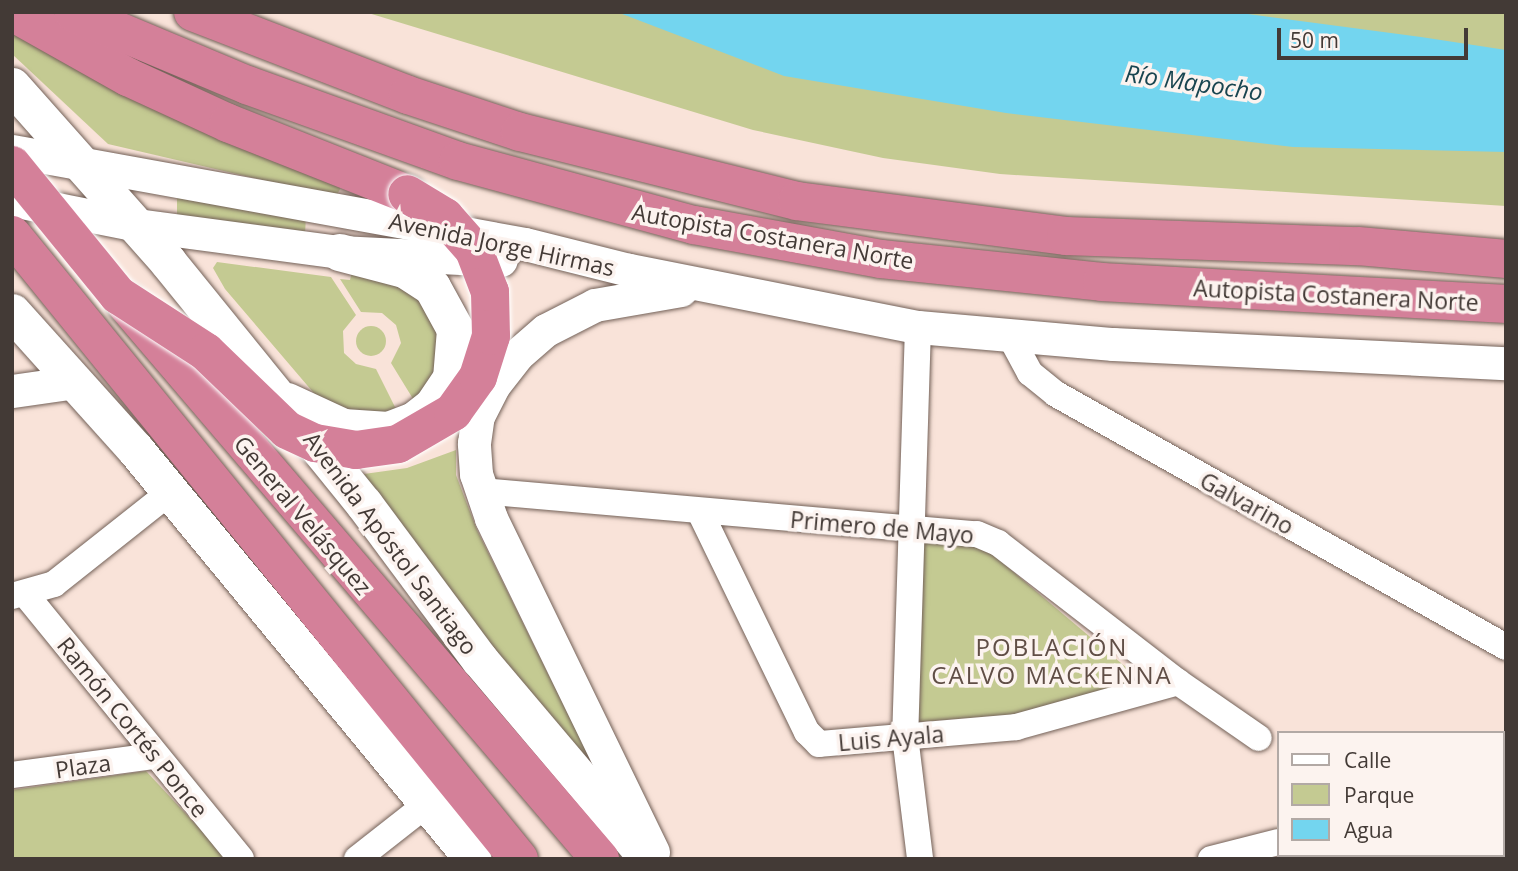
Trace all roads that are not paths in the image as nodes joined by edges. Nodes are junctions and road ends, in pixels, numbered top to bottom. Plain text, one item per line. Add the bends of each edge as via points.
1 (12, 12) edge
2 (72, 12) edge
3 (193, 12) edge
4 (12, 86) edge
5 (12, 151) edge
6 (12, 164) edge
7 (86, 165) junction
8 (12, 200) edge
9 (137, 225) junction
10 (12, 235) edge
11 (339, 252) junction
12 (1506, 259) edge
13 (629, 270) junction
14 (715, 287) junction
15 (118, 295) junction
16 (1506, 304) edge
17 (12, 313) edge
18 (918, 327) junction
19 (1010, 337) junction
20 (1506, 363) edge
21 (75, 382) junction
22 (12, 391) edge
23 (275, 393) junction
24 (481, 491) junction
25 (170, 492) junction
26 (700, 512) junction
27 (912, 529) junction
28 (19, 595) edge
29 (1506, 647) edge
30 (1178, 682) junction
31 (905, 736) junction
32 (1259, 738) dead end
33 (155, 756) junction
34 (12, 775) edge
35 (426, 804) junction
36 (1276, 843) edge
37 (241, 859) edge
38 (357, 859) edge
39 (473, 859) edge
40 (519, 859) edge
41 (600, 859) edge
42 (648, 859) edge
43 (656, 859) edge
44 (920, 859) edge
45 (1211, 859) edge

1 - 15 highway, bridge via 128,77 228,123 407,194 445,217 474,250 490,292 492,314 486,358 467,396 436,426 398,444 335,448 287,430 206,352
2 - 16 highway, Autopista Costanera Norte via 259,90 445,157 694,225 881,259 1102,282
3 - 12 highway, Autopista Costanera Norte via 408,95 520,132 797,201 1055,235 1358,246
4 - 7 main road, Avenida Apóstol Santiago
5 - 7 street, Avenida Jorge Hirmas
6 - 15 highway, General Velásquez, bridge
7 - 9 main road, Avenida Apóstol Santiago
7 - 13 street, Avenida Jorge Hirmas via 525,244
8 - 9 street, Avenida Jorge Hirmas
9 - 11 street, Avenida Jorge Hirmas
9 - 23 main road, Avenida Apóstol Santiago
10 - 40 highway, General Velásquez
11 - 13 street, Avenida Jorge Hirmas
11 - 23 main road via 404,269 432,287 455,329 451,378 432,406 414,420 380,430 328,423
13 - 14 street
14 - 18 street
14 - 24 street via 663,291 595,305 530,342 498,378 478,416 474,456
15 - 41 highway, General Velásquez
17 - 21 main road
18 - 19 street
18 - 27 street
19 - 20 street
19 - 29 street, Galvarino via 1030,373 1056,394
21 - 22 street
21 - 25 main road
23 - 42 main road, Avenida Apóstol Santiago via 480,660
24 - 26 street, Primero de Mayo
24 - 43 street via 566,680
25 - 28 street via 54,584
25 - 35 main road
26 - 27 street, Primero de Mayo
26 - 31 street, Luis Ayala via 810,738 824,744
27 - 30 street, Primero de Mayo via 967,532 998,543
27 - 31 street
28 - 33 street, Ramón Cortés Ponce
30 - 31 street, Luis Ayala via 1016,727
30 - 32 street, Primero de Mayo
31 - 44 street
33 - 34 street, Plaza
33 - 37 street, Ramón Cortés Ponce
35 - 38 street
35 - 39 main road
36 - 45 street

